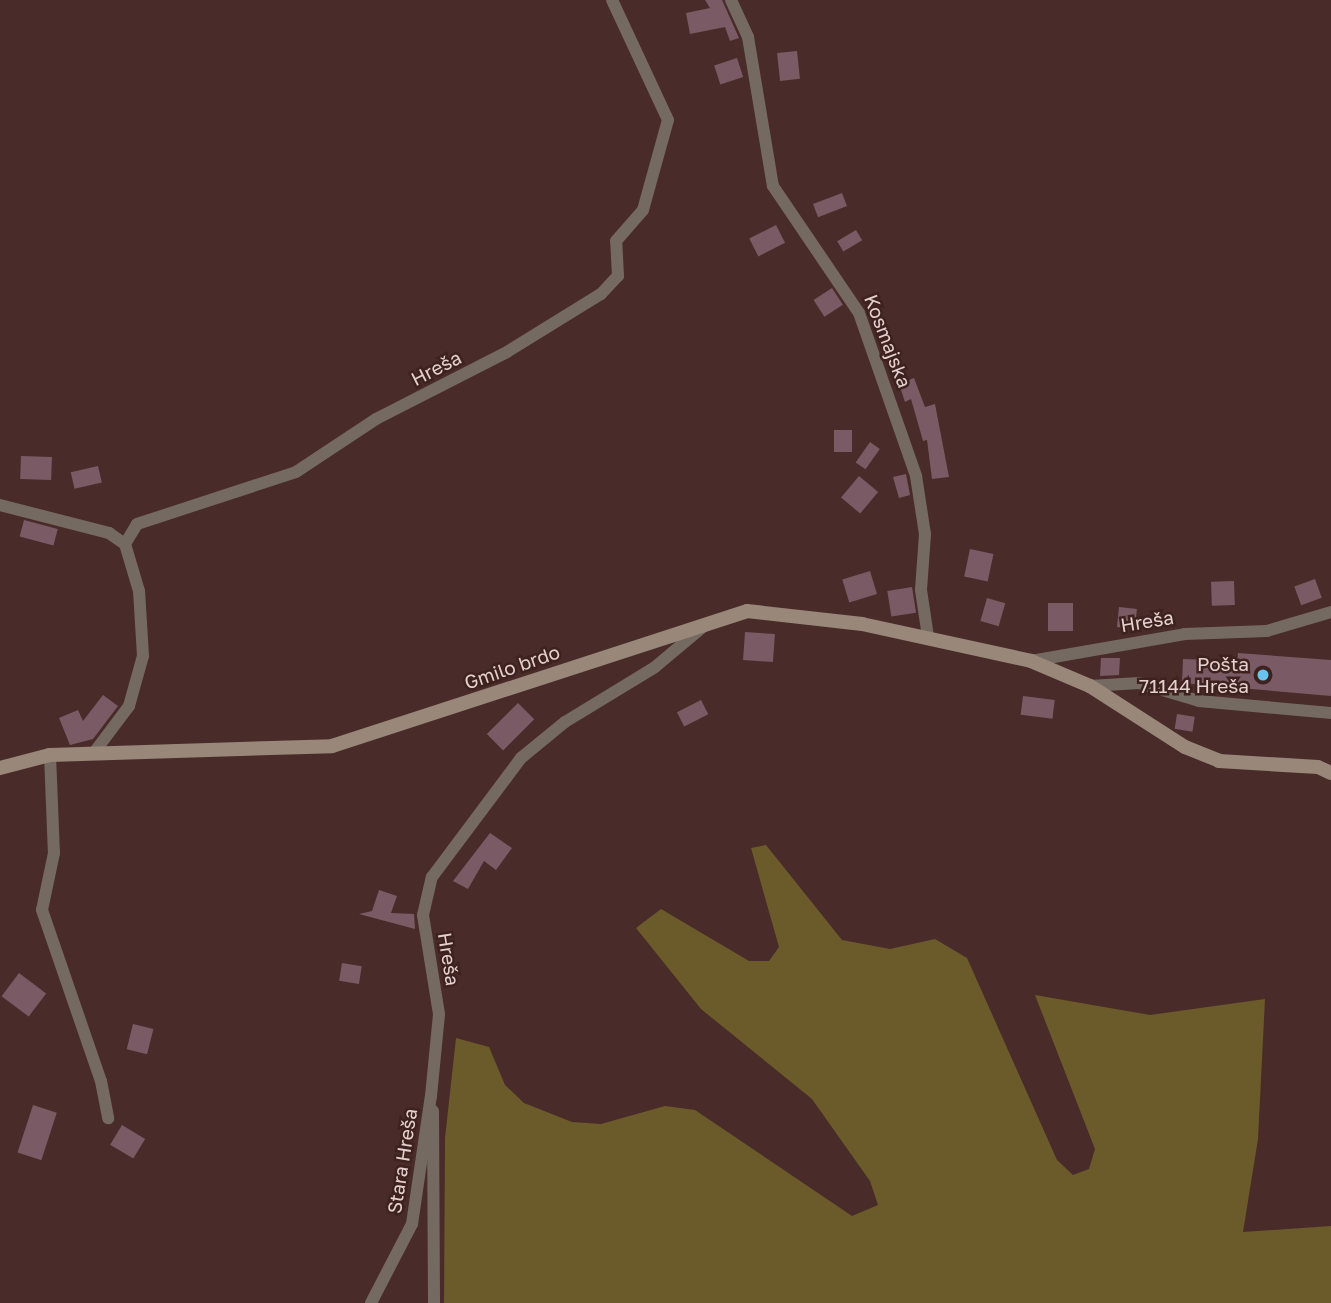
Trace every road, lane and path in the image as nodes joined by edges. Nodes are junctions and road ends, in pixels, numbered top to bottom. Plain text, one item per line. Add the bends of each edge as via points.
1 (612, 0) edge
2 (731, 0) edge
3 (0, 505) edge
4 (125, 544) junction
5 (1331, 612) edge
6 (711, 620) junction
7 (928, 637) junction
8 (1031, 662) junction
9 (1090, 686) junction
10 (1331, 713) edge
11 (93, 754) junction
12 (50, 755) junction
13 (0, 768) edge
14 (1331, 773) edge
15 (431, 1096) junction
16 (108, 1118) dead end
17 (371, 1303) edge
18 (434, 1303) edge

1 - 4 street, Hreša via 664,103 667,132 643,210 616,241 618,276 601,294 470,373 376,419 296,472 146,519 126,534
2 - 7 street, Kosmajska via 748,37 774,186 859,313 916,476 925,534 921,590
3 - 4 street via 109,533
4 - 11 street via 145,625 143,656 128,706
5 - 8 street, Hreša via 1267,631 1185,634
6 - 7 main road, Gmilo brdo via 771,611
6 - 11 main road, Gmilo brdo via 332,746
6 - 15 street, Hreša via 656,667 565,722 521,758 432,877 423,915 439,1014
7 - 8 main road, Gmilo brdo
8 - 9 main road
9 - 10 street via 1139,683 1199,701
9 - 14 main road via 1185,747 1219,761 1318,767
11 - 12 main road, Gmilo brdo
12 - 13 main road, Gmilo brdo
12 - 16 street via 54,853 42,910 101,1081
15 - 17 street, Stara Hreša via 412,1224
15 - 18 street, Stara Hreša via 437,1140

